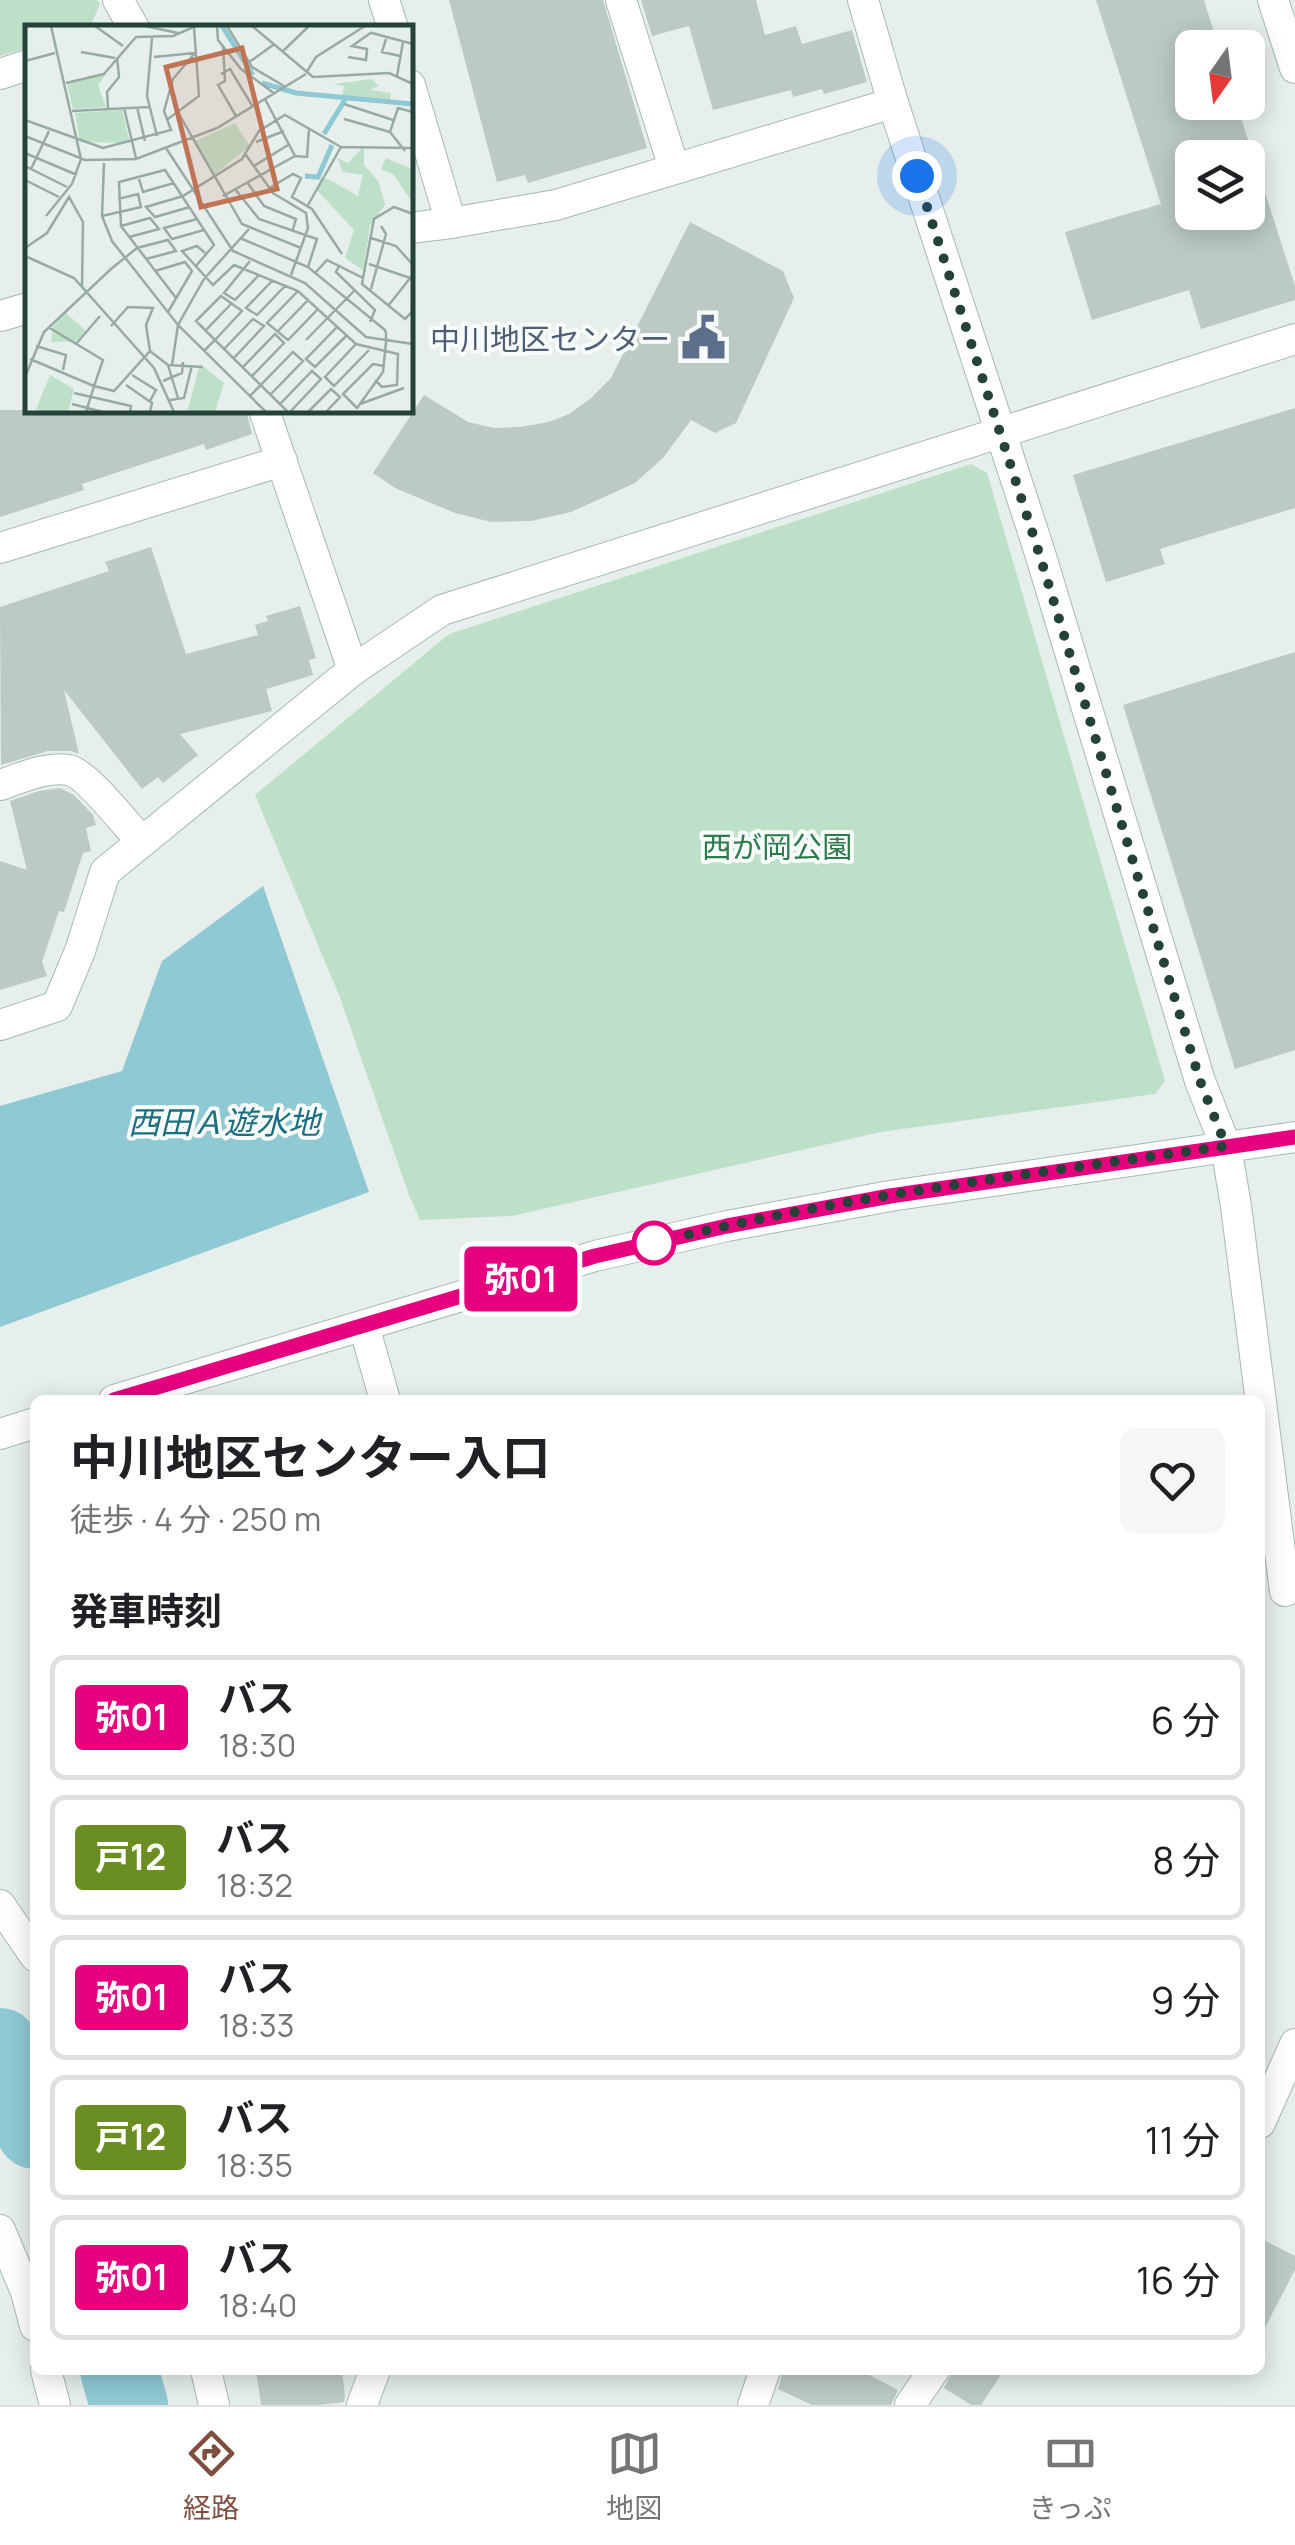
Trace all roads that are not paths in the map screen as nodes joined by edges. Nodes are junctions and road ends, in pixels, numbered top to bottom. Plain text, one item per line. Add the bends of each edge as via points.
1 (118, 0) edge
2 (384, 0) edge
3 (621, 0) edge
4 (863, 0) edge
5 (1273, 0) edge
6 (132, 25) edge
7 (392, 25) edge
8 (25, 66) edge
9 (1295, 68) edge
10 (0, 74) edge
11 (412, 92) edge
12 (893, 103) junction
13 (674, 168) junction
14 (451, 223) junction
15 (412, 228) edge
16 (25, 309) edge
17 (0, 316) edge
18 (1295, 339) edge
19 (265, 412) edge
20 (999, 431) junction
21 (282, 462) junction
22 (0, 548) edge
23 (353, 670) junction
24 (0, 785) edge
25 (142, 842) junction
26 (0, 1024) edge
27 (1295, 1137) edge
28 (1226, 1146) junction
29 (364, 1326) junction
30 (131, 1395) edge
31 (384, 1395) edge
32 (1258, 1395) edge
33 (30, 1425) edge
34 (0, 1434) edge
35 (1265, 1460) edge
36 (1280, 1592) edge
37 (0, 1904) edge
38 (30, 1949) edge
39 (1295, 2044) edge
40 (1265, 2112) edge
41 (0, 2230) edge
42 (30, 2307) edge
43 (47, 2375) edge
44 (207, 2375) edge
45 (374, 2375) edge
46 (763, 2375) edge
47 (931, 2375) edge
48 (55, 2405) edge
49 (214, 2405) edge
50 (362, 2405) edge
51 (753, 2405) edge
52 (910, 2405) edge

1 - 6 street
2 - 7 street
3 - 13 street
4 - 12 street
5 - 9 street
8 - 10 street
11 - 14 street
12 - 13 street
12 - 20 street
13 - 14 street via 556,204
14 - 15 street
16 - 17 street
18 - 20 street
19 - 21 street
20 - 23 street via 442,610
20 - 28 street via 1200,1081
21 - 22 street
21 - 23 street
23 - 25 street
24 - 25 street via 72,770
25 - 26 street via 105,872 57,1006
27 - 28 street
28 - 29 street via 727,1226 595,1256
28 - 32 street
29 - 30 street
29 - 31 street
33 - 34 street
35 - 36 street
37 - 38 street
39 - 40 street
41 - 42 street
43 - 48 street
44 - 49 street
45 - 50 street
46 - 51 street
47 - 52 street

